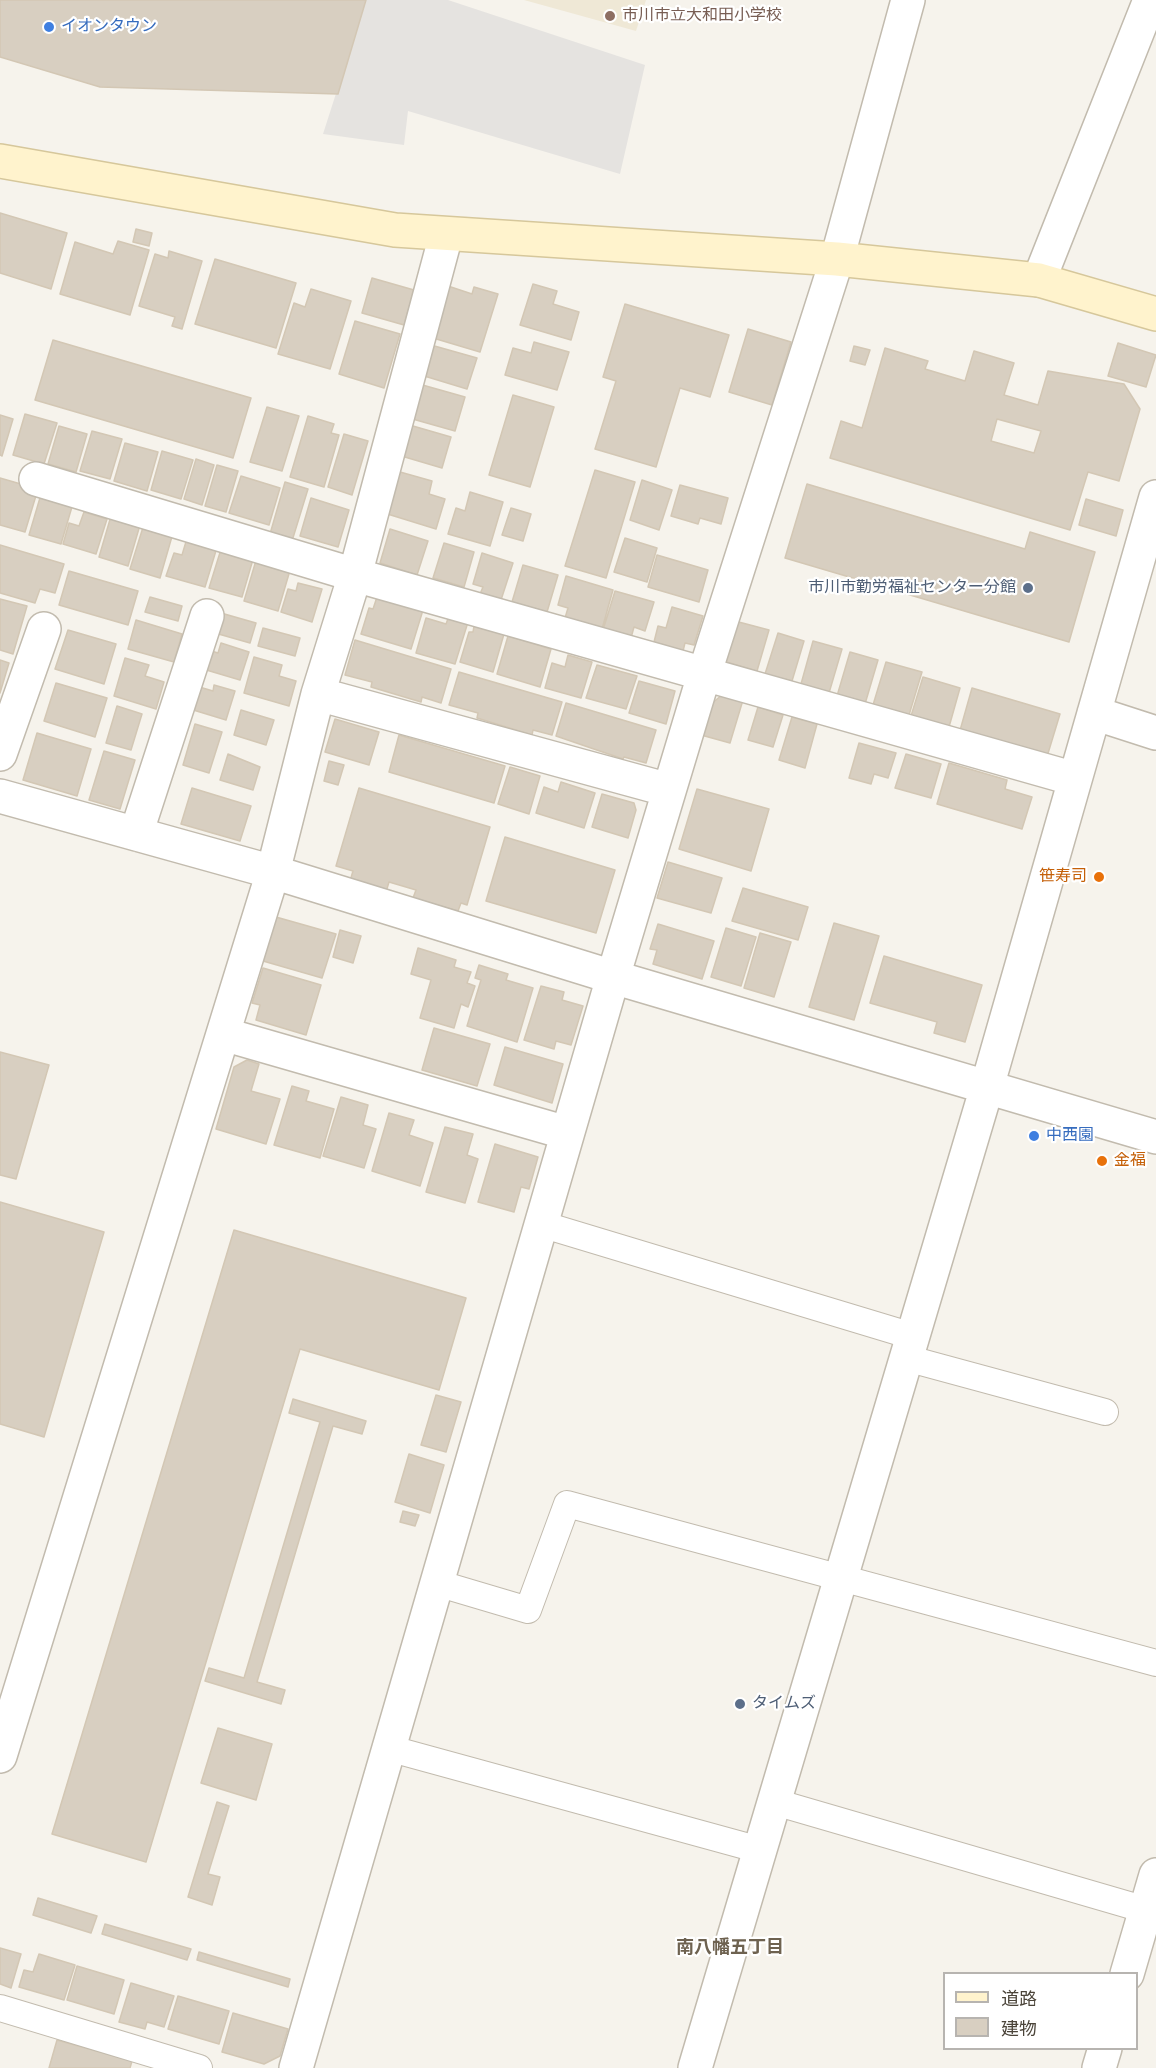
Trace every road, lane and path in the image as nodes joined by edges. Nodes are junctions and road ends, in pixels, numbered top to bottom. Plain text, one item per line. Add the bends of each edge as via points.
1 (908, 0) edge
2 (1149, 0) edge
3 (0, 161) edge
4 (446, 235) junction
5 (837, 259) junction
6 (1039, 280) junction
7 (1156, 314) edge
8 (36, 479) dead end
9 (1156, 497) edge
10 (355, 575) junction
11 (207, 616) dead end
12 (44, 629) dead end
13 (704, 675) junction
14 (318, 694) junction
15 (1094, 713) junction
16 (1156, 733) edge
17 (0, 754) edge
18 (1075, 779) junction
19 (669, 790) junction
20 (0, 796) edge
21 (136, 834) junction
22 (273, 872) junction
23 (613, 977) junction
24 (223, 1034) junction
25 (987, 1087) junction
26 (567, 1133) junction
27 (1156, 1137) edge
28 (541, 1224) junction
29 (909, 1347) junction
30 (1105, 1412) dead end
31 (842, 1577) junction
32 (436, 1583) junction
33 (1156, 1663) edge
34 (388, 1748) junction
35 (0, 1756) edge
36 (775, 1802) junction
37 (760, 1850) junction
38 (1156, 1875) edge
39 (1146, 1910) junction
40 (1128, 1972) edge
41 (0, 2008) edge
42 (1105, 2050) edge
43 (199, 2068) edge
44 (296, 2068) edge
45 (695, 2068) edge
46 (1099, 2068) edge

1 - 5 street
2 - 6 street
3 - 4 street via 395,230
4 - 5 street
4 - 10 street
5 - 6 street
5 - 13 street
6 - 7 street
8 - 10 street
9 - 15 street
10 - 13 street
10 - 14 street
11 - 21 street
12 - 17 street
13 - 18 street
13 - 19 street
14 - 19 street
14 - 22 street
15 - 16 street
15 - 18 street
18 - 25 street
19 - 23 street
20 - 21 street
21 - 22 street
22 - 23 street
22 - 24 street
23 - 25 street
23 - 26 street
24 - 26 street
24 - 35 street
25 - 27 street
25 - 29 street
26 - 28 street
28 - 29 lane
28 - 32 street
29 - 30 lane
29 - 31 street
31 - 32 lane via 567,1504 528,1610
31 - 33 lane
31 - 36 street
32 - 34 street
34 - 37 lane
34 - 44 street
36 - 37 street
36 - 39 lane
37 - 45 street
38 - 39 street
39 - 40 street
41 - 43 lane
42 - 46 street

